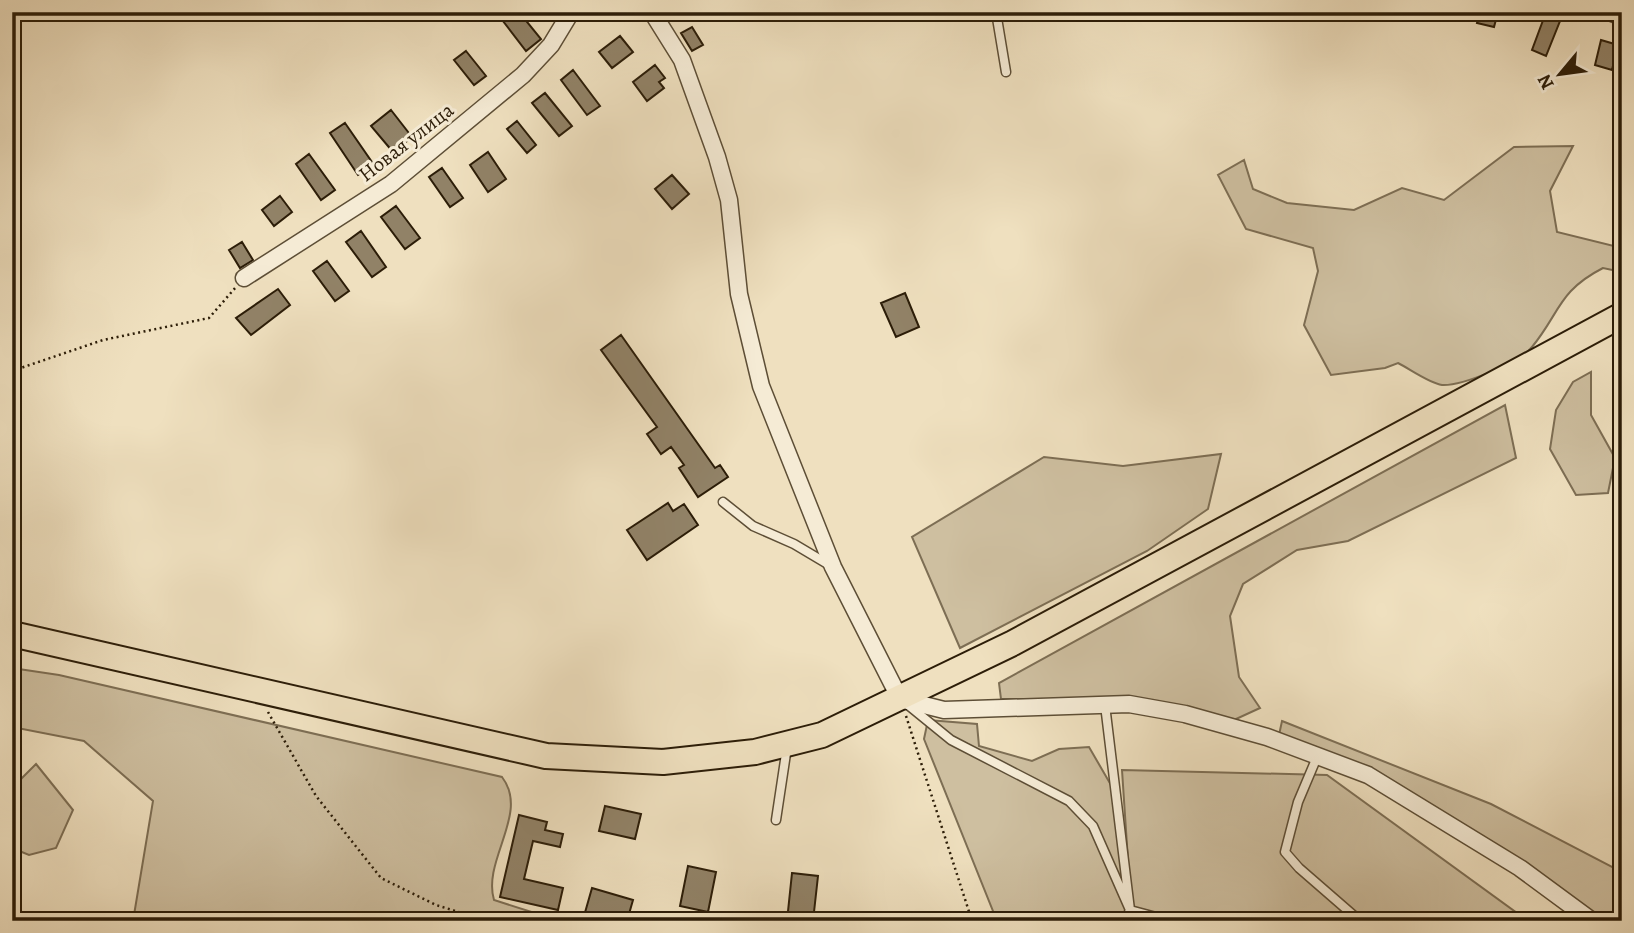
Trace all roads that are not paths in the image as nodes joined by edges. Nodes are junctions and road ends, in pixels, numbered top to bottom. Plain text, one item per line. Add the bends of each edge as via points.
1 (571, 12) edge
2 (652, 12) edge
3 (996, 12) edge
4 (1609, 12) edge
5 (1622, 17) edge
6 (1006, 72) dead end
7 (244, 278) road end
8 (1622, 315) edge
9 (723, 502) dead end
10 (834, 567) junction
11 (12, 634) edge
12 (900, 699) junction
13 (1105, 705) junction
14 (788, 744) junction
15 (1317, 757) junction
16 (776, 820) dead end
17 (1130, 910) junction
18 (1125, 921) edge
19 (1171, 921) edge
20 (1360, 921) edge
21 (1592, 921) edge

1 - 7 street, Новая улица via 551,46 523,75 391,184
2 - 10 street via 682,60 718,157 729,200 739,294 761,386
3 - 6 lane
4 - 5 street
8 - 12 main road via 1013,643
9 - 10 lane via 753,526
10 - 12 street
11 - 14 main road via 546,756 663,762
12 - 13 street via 944,710
12 - 14 main road via 822,735
12 - 17 lane via 951,740 1069,800 1093,826
13 - 15 street via 1185,713
13 - 17 lane
14 - 16 lane
15 - 20 lane via 1298,802 1285,852
15 - 21 street via 1368,775 1520,868
17 - 18 lane
17 - 19 lane

